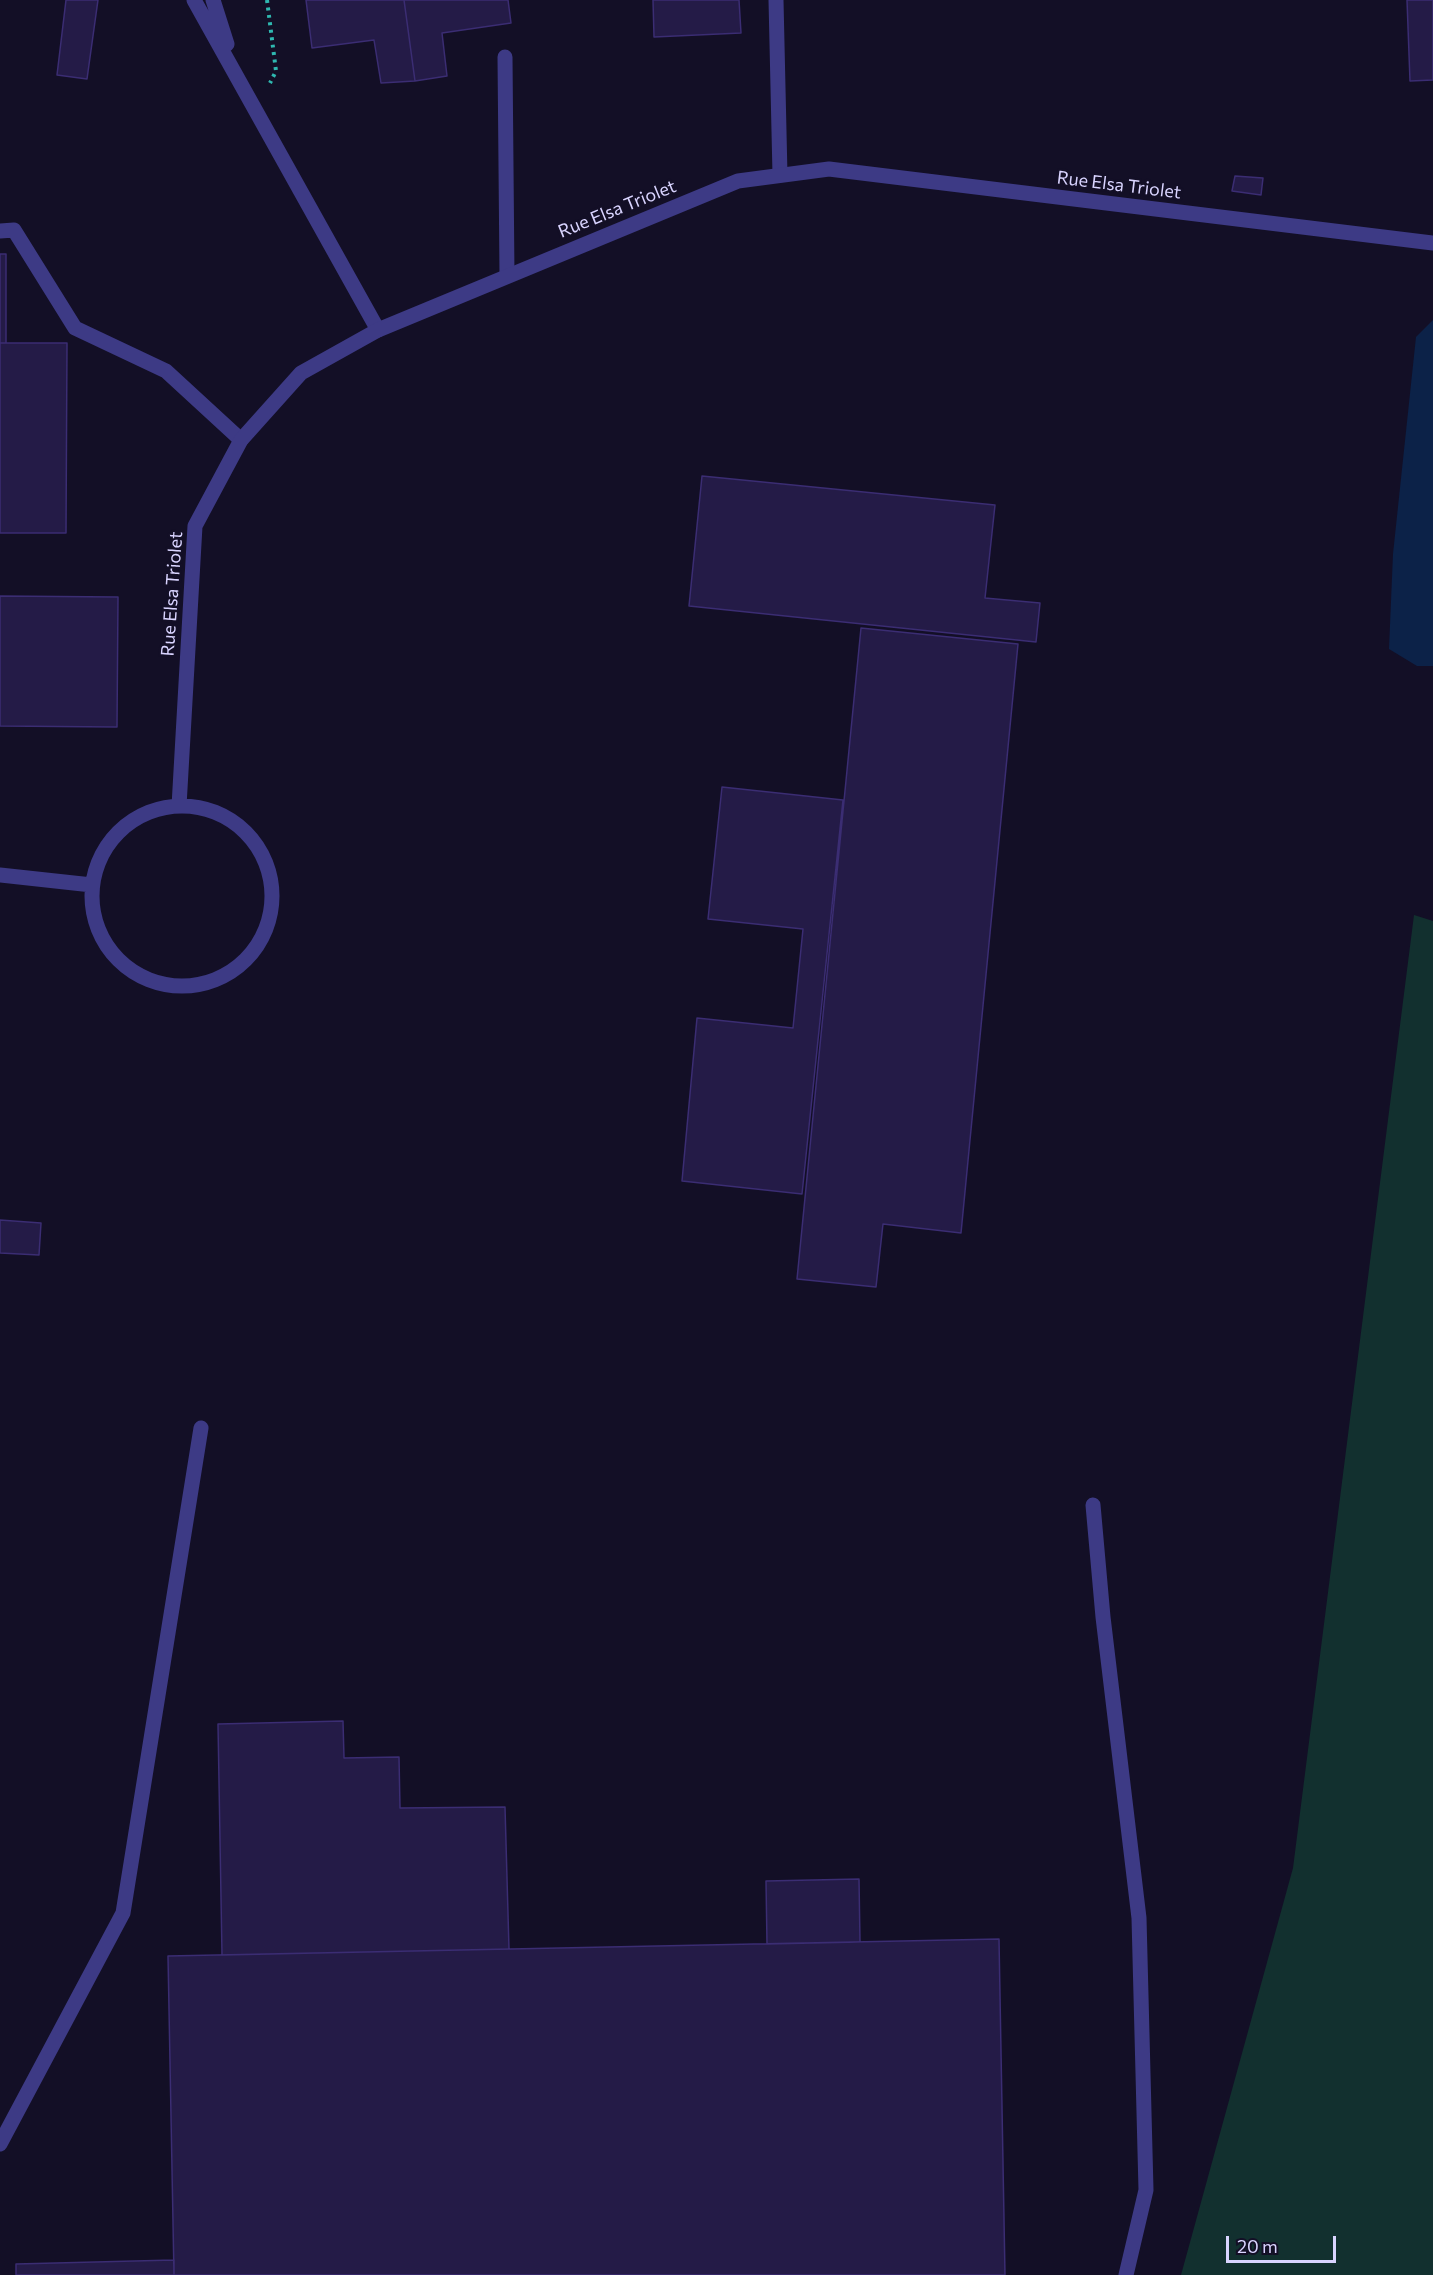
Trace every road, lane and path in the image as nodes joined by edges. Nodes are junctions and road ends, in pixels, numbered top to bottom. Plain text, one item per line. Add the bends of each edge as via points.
1 (194, 0) edge
2 (213, 0) edge
3 (267, 0) edge
4 (776, 0) edge
5 (505, 57) dead end
6 (236, 76) junction
7 (255, 110) junction
8 (780, 175) junction
9 (0, 231) edge
10 (1433, 243) edge
11 (507, 276) junction
12 (378, 330) junction
13 (241, 440) junction
14 (179, 806) junction
15 (0, 875) edge
16 (92, 885) junction
17 (201, 1428) dead end
18 (1093, 1505) dead end
19 (0, 2144) edge
20 (1126, 2275) edge

1 - 6 street
2 - 6 street
3 - 7 path via 276,70
4 - 8 street
5 - 11 street
6 - 7 street
7 - 12 street
8 - 10 street, Rue Elsa Triolet via 829,169
8 - 11 street, Rue Elsa Triolet via 738,181
9 - 13 street via 14,230 75,328 166,370
11 - 12 street, Rue Elsa Triolet
12 - 13 street, Rue Elsa Triolet via 301,373
13 - 14 street, Rue Elsa Triolet via 195,526
14 - 16 street via 147,812 121,830 102,854
14 - 16 street via 210,810 239,826 265,859 273,901 261,942 231,973 191,987 159,984 130,970 107,947 98,927
15 - 16 street
17 - 19 street via 123,1913
18 - 20 street via 1139,1918 1146,2190

